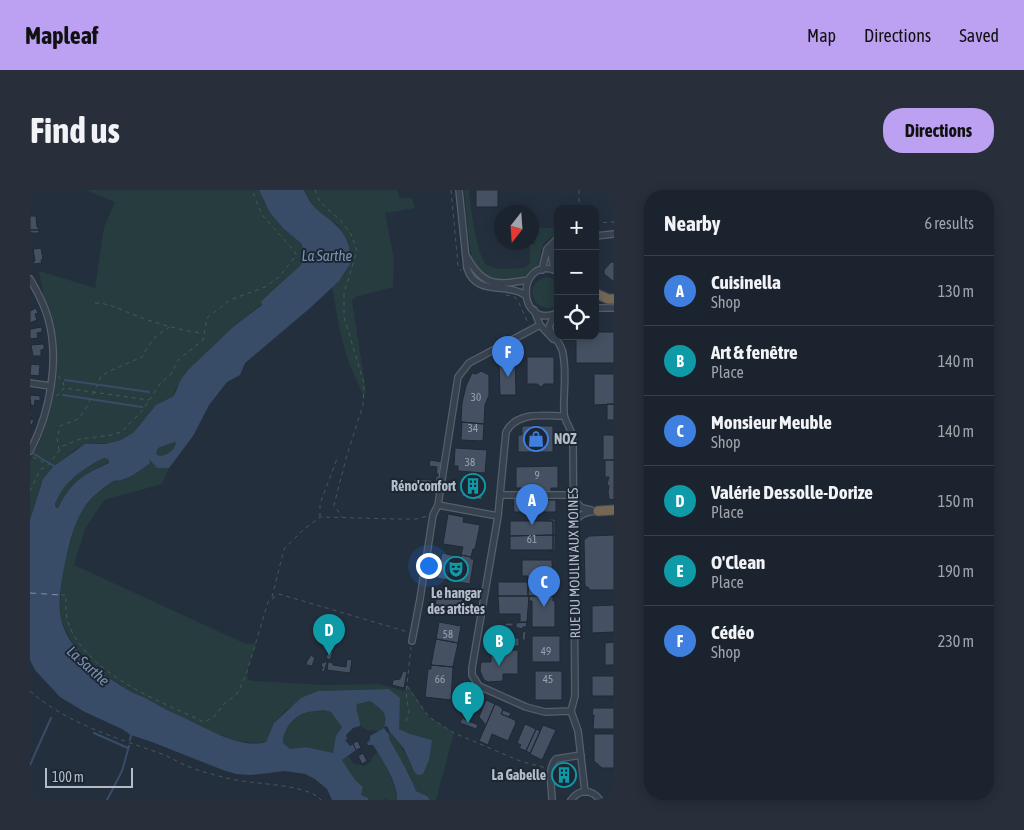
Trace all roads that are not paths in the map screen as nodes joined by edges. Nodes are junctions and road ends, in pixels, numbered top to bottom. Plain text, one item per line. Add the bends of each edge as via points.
1 (459, 190) edge
2 (614, 234) edge
3 (599, 236) edge
4 (554, 242) edge
5 (554, 249) edge
6 (466, 255) junction
7 (554, 263) edge
8 (542, 270) junction
9 (554, 270) edge
10 (30, 279) edge
11 (528, 280) junction
12 (525, 295) junction
13 (599, 295) edge
14 (614, 299) edge
15 (599, 308) edge
16 (614, 308) edge
17 (534, 310) junction
18 (554, 314) edge
19 (554, 318) edge
20 (540, 325) junction
21 (554, 335) edge
22 (557, 340) edge
23 (560, 345) junction
24 (30, 383) edge
25 (50, 386) junction
26 (564, 416) junction
27 (30, 451) edge
28 (500, 496) junction
29 (573, 497) junction
30 (438, 504) junction
31 (614, 510) edge
32 (598, 511) junction
33 (498, 516) junction
34 (574, 526) junction
35 (412, 641) road end
36 (571, 711) junction
37 (581, 755) junction
38 (585, 792) junction
39 (552, 800) edge
40 (571, 800) edge
41 (600, 800) edge

1 - 6 street
2 - 3 street
4 - 8 street via 547,249
5 - 7 street via 551,253
6 - 11 street via 476,273 488,280
6 - 12 street via 468,272 476,282 491,288 515,289
8 - 9 street
8 - 11 street
10 - 25 street via 48,319 52,350
11 - 12 street
12 - 17 street
13 - 14 highway
15 - 16 street
17 - 18 street
17 - 20 street
19 - 21 street, RUE DU MOULIN AUX MOINES via 549,327
20 - 23 street
20 - 30 street via 468,363 458,377
22 - 23 street, RUE DU MOULIN AUX MOINES
23 - 26 street, RUE DU MOULIN AUX MOINES via 564,355
24 - 25 street
25 - 27 street via 42,426
26 - 28 street via 519,418 509,426
26 - 29 street, RUE DU MOULIN AUX MOINES via 572,433
28 - 29 street
28 - 33 street
29 - 32 street via 584,509
29 - 34 street, RUE DU MOULIN AUX MOINES
30 - 33 street
30 - 35 street via 433,515
31 - 32 highway
32 - 34 street via 582,515
33 - 36 street via 472,675 479,686 526,707 545,712
34 - 36 street, RUE DU MOULIN AUX MOINES via 575,696
36 - 37 street, RUE DU MOULIN AUX MOINES via 578,727
37 - 38 street, RUE DU MOULIN AUX MOINES
37 - 39 street via 556,759 551,769
38 - 40 street via 576,794
38 - 41 street

